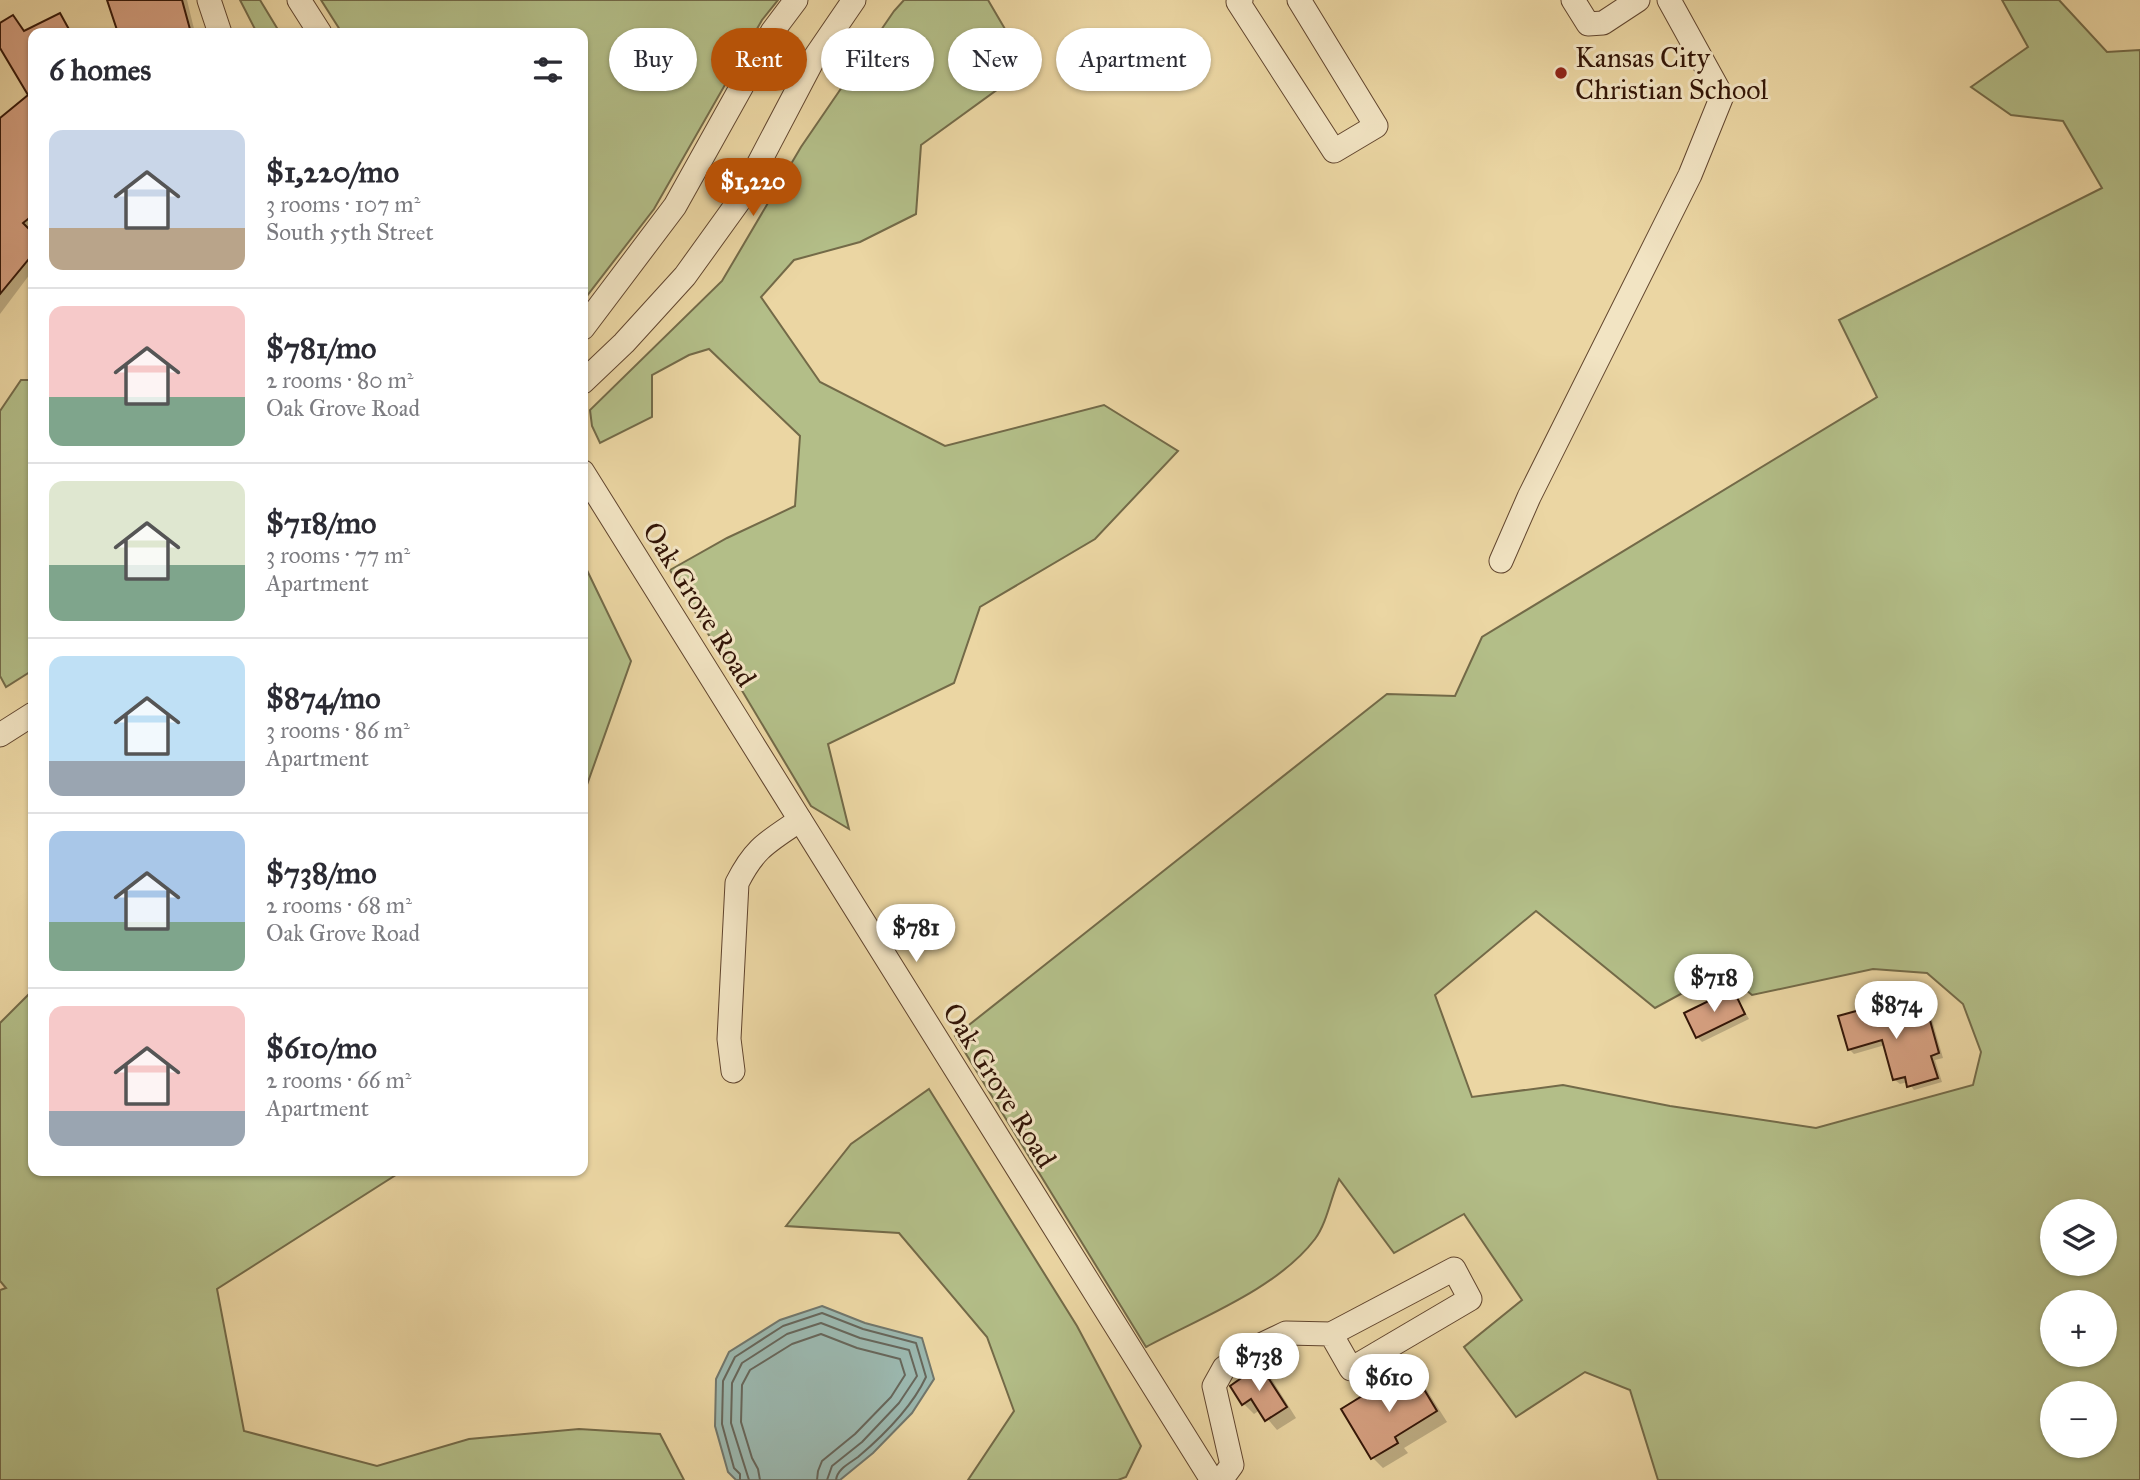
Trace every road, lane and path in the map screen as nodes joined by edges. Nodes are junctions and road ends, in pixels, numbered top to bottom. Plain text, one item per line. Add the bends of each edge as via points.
1 (209, 0) edge
2 (299, 0) edge
3 (796, 0) edge
4 (854, 0) edge
5 (1299, 0) edge
6 (1573, 0) edge
7 (1669, 0) edge
8 (1239, 1) edge
9 (1625, 3) edge
10 (217, 28) edge
11 (317, 28) edge
12 (588, 321) edge
13 (588, 377) edge
14 (588, 480) edge
15 (1501, 561) dead end
16 (28, 717) edge
17 (0, 735) edge
18 (800, 820) junction
19 (733, 1071) dead end
20 (1331, 1334) junction
21 (1212, 1480) edge
22 (1221, 1480) edge

1 - 10 street
2 - 11 street
3 - 12 street via 772,32 676,206
4 - 13 street via 813,60 739,201 685,276
5 - 8 street via 1376,126 1334,151
6 - 9 street via 1588,24 1603,23
7 - 15 street via 1722,96 1690,175
14 - 18 street, Oak Grove Road
16 - 17 street
18 - 19 street via 757,850 737,883 729,1039
18 - 21 street, Oak Grove Road
20 - 20 street via 1454,1269 1470,1299 1351,1369
20 - 22 street via 1286,1333 1224,1368 1214,1386 1232,1465

